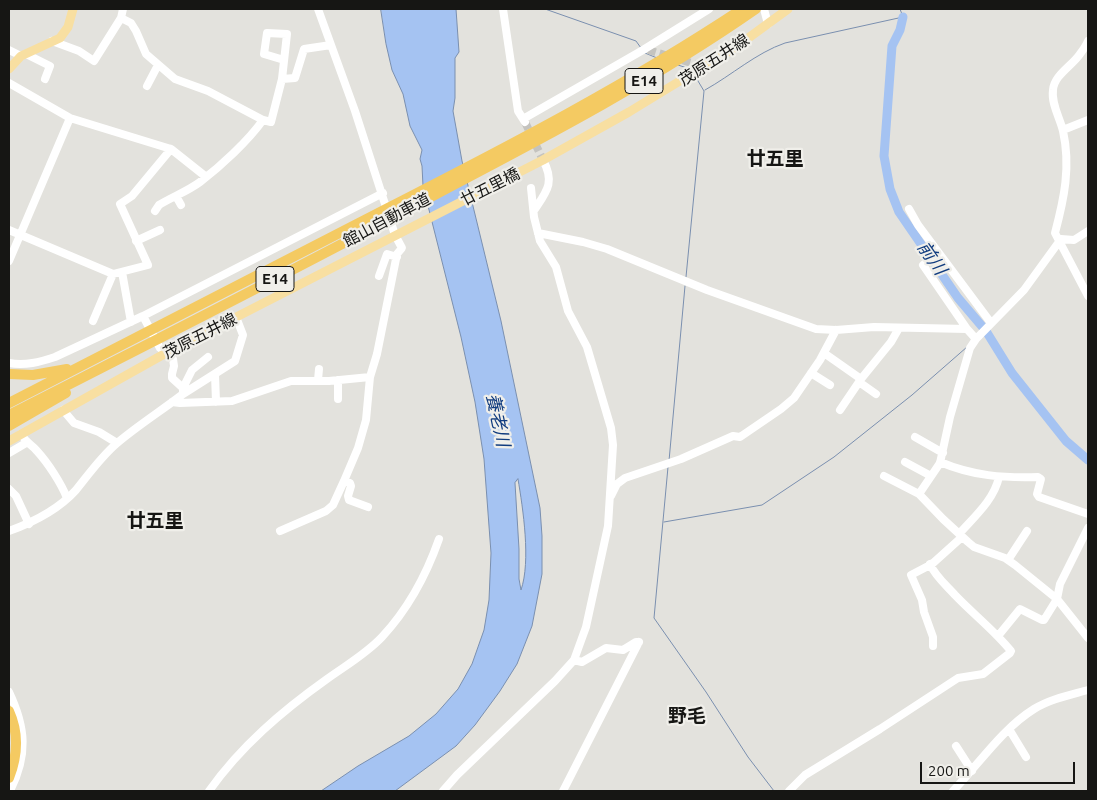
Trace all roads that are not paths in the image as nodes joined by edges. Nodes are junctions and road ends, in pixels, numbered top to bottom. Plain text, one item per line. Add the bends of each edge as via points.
1 (73, 9) edge
2 (123, 9) edge
3 (318, 9) edge
4 (503, 9) edge
5 (709, 9) edge
6 (756, 9) edge
7 (764, 9) edge
8 (788, 9) edge
9 (743, 11) edge
10 (121, 18) junction
11 (768, 24) junction
12 (1088, 41) edge
13 (52, 42) junction
14 (331, 45) junction
15 (9, 50) edge
16 (24, 55) junction
17 (284, 60) dead end
18 (158, 64) junction
19 (9, 69) edge
20 (45, 80) dead end
21 (282, 80) junction
22 (9, 83) edge
23 (147, 86) dead end
24 (70, 118) junction
25 (263, 120) junction
26 (1088, 120) edge
27 (1063, 130) junction
28 (538, 135) junction
29 (171, 149) junction
30 (544, 160) junction
31 (532, 165) joint
32 (206, 176) junction
33 (531, 188) dead end
34 (383, 193) junction
35 (176, 196) junction
36 (181, 205) dead end
37 (535, 209) junction
38 (908, 209) dead end
39 (155, 212) dead end
40 (9, 230) edge
41 (160, 230) dead end
42 (1088, 231) edge
43 (538, 233) junction
44 (20, 235) junction
45 (395, 236) junction
46 (136, 241) junction
47 (1059, 241) junction
48 (938, 253) dead end
49 (397, 257) junction
50 (9, 261) edge
51 (122, 272) junction
52 (113, 274) junction
53 (380, 276) dead end
54 (1088, 296) edge
55 (143, 316) junction
56 (236, 317) junction
57 (92, 321) dead end
58 (131, 322) junction
59 (991, 322) junction
60 (899, 328) junction
61 (968, 329) junction
62 (836, 330) junction
63 (976, 339) junction
64 (144, 346) junction
65 (166, 353) junction
66 (824, 353) junction
67 (208, 357) dead end
68 (9, 363) edge
69 (76, 368) junction
70 (319, 369) dead end
71 (811, 373) junction
72 (9, 374) edge
73 (215, 374) junction
74 (370, 377) junction
75 (318, 380) junction
76 (338, 380) junction
77 (860, 381) junction
78 (830, 385) dead end
79 (183, 391) junction
80 (876, 394) dead end
81 (338, 400) dead end
82 (172, 402) junction
83 (216, 402) junction
84 (9, 403) edge
85 (62, 410) junction
86 (840, 410) dead end
87 (9, 415) edge
88 (9, 426) edge
89 (21, 434) junction
90 (915, 436) dead end
91 (9, 442) edge
92 (26, 443) junction
93 (117, 443) junction
94 (943, 452) junction
95 (9, 453) edge
96 (905, 462) dead end
97 (940, 462) junction
98 (884, 476) dead end
99 (932, 476) junction
100 (999, 477) junction
101 (344, 481) junction
102 (9, 489) edge
103 (919, 494) junction
104 (67, 498) junction
105 (610, 500) junction
106 (368, 507) dead end
107 (1088, 514) edge
108 (28, 524) junction
109 (1088, 528) edge
110 (280, 531) dead end
111 (1027, 531) dead end
112 (9, 532) edge
113 (960, 535) junction
114 (438, 540) dead end
115 (1008, 560) junction
116 (930, 564) junction
117 (1057, 599) junction
118 (998, 636) junction
119 (1088, 638) edge
120 (933, 646) dead end
121 (580, 663) junction
122 (559, 684) dead end
123 (1088, 690) edge
124 (9, 692) edge
125 (9, 711) edge
126 (1009, 729) junction
127 (956, 746) dead end
128 (1026, 757) dead end
129 (972, 771) junction
130 (9, 778) edge
131 (10, 791) edge
132 (209, 791) edge
133 (443, 791) edge
134 (563, 791) edge
135 (789, 791) edge
136 (953, 791) edge

1 - 13 main road via 65,32
2 - 10 street
3 - 14 street
4 - 5 street via 518,112 524,121
6 - 9 highway, 館山自動車道 / E14
7 - 11 street
8 - 11 main road, 茂原五井線
9 - 28 highway, 館山自動車道 / E14
10 - 13 street via 94,61 79,51
10 - 18 street via 131,23 146,54
11 - 30 main road, 茂原五井線 via 629,112
12 - 27 street via 1053,90
13 - 16 main road
14 - 21 street via 304,49 295,78
14 - 34 street
15 - 16 street
16 - 19 main road
16 - 20 street via 50,66
17 - 21 street
18 - 23 street
18 - 25 street via 175,79
21 - 25 street via 271,122
22 - 24 street
24 - 29 street
24 - 44 street
25 - 32 street via 250,138
26 - 27 street
27 - 47 street via 1068,157 1064,200 1055,233
28 - 64 highway, 館山自動車道 / E14 via 382,223
28 - 69 highway, 館山自動車道 / E14
29 - 32 street
29 - 46 street via 132,196 120,204
30 - 31 main road, 茂原五井線
30 - 37 street via 550,178 548,189
31 - 45 main road, 廿五里橋
32 - 35 street
33 - 37 street
34 - 45 street
34 - 55 street
35 - 36 street
35 - 39 street via 159,205
37 - 43 street
38 - 59 street
40 - 44 street
41 - 46 street
42 - 47 street via 1078,239 1061,238
43 - 62 street via 607,249 707,290 816,329
43 - 105 street via 556,267 568,310 587,347 611,428
44 - 50 street
44 - 52 street
45 - 49 street via 402,248
45 - 56 main road, 茂原五井線
46 - 51 street via 148,265
47 - 54 street
47 - 59 street via 1024,290
48 - 61 street via 923,265
49 - 53 street via 387,254
49 - 74 street
51 - 52 street
51 - 58 street
52 - 57 street
55 - 58 street
55 - 65 street
56 - 65 main road, 茂原五井線
56 - 73 street via 243,335 235,361
58 - 68 street via 41,362
59 - 63 street
60 - 61 street
60 - 62 street
60 - 77 street
61 - 63 street
62 - 66 street
63 - 94 street via 968,352
64 - 87 highway, 館山自動車道 / E14
64 - 88 highway
65 - 79 street via 174,362 172,378
65 - 85 main road, 茂原五井線
66 - 71 street
66 - 77 street
67 - 79 street via 192,370
69 - 72 highway via 33,375
69 - 84 highway, 館山自動車道 / E14
70 - 75 street
71 - 78 street
71 - 105 street via 782,409 740,437 733,436 681,459 625,478 617,484
73 - 79 street
73 - 83 street
74 - 76 street
74 - 101 street via 366,420
75 - 76 street
75 - 83 street via 291,381 232,401
76 - 81 street
77 - 80 street
77 - 86 street
79 - 82 street
82 - 83 street
82 - 93 street
85 - 89 main road, 茂原五井線
85 - 93 street via 74,423
89 - 91 main road, 茂原五井線
89 - 92 street
90 - 94 street
92 - 95 street
92 - 104 street via 36,450
93 - 104 street
94 - 97 street
96 - 99 street
97 - 99 street
97 - 100 street via 953,468
98 - 103 street
99 - 103 street
100 - 107 street via 1038,477 1041,480 1036,494 1039,497
100 - 113 street via 989,499
101 - 106 street via 351,486 349,500
101 - 110 street via 330,508
102 - 108 street via 16,496
103 - 113 street
104 - 108 street
105 - 121 street via 608,526
108 - 112 street
109 - 117 street via 1060,584
111 - 115 street
113 - 115 street via 974,546
113 - 116 street
114 - 132 street via 418,588 378,641 325,676 274,720 230,762
115 - 117 street
116 - 118 street via 944,583
116 - 120 street via 912,575 933,637
117 - 118 street via 1044,620 1020,609
117 - 119 street
118 - 135 street via 1011,651 983,674 958,678 805,775
121 - 122 street
121 - 133 street via 555,681
121 - 134 street via 606,648 623,650 639,642
123 - 126 street via 1035,708
124 - 131 street via 23,732 23,755
125 - 130 highway via 17,743
126 - 128 street
126 - 129 street
127 - 129 street
129 - 136 street

